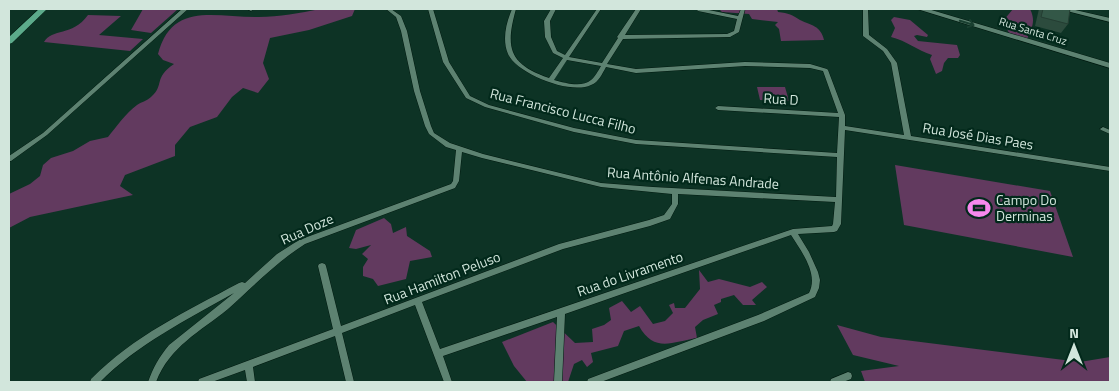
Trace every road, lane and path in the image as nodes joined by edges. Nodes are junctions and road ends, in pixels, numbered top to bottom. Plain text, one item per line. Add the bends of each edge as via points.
1 (43, 9) edge
2 (186, 9) edge
3 (388, 9) edge
4 (430, 9) edge
5 (514, 9) edge
6 (553, 9) edge
7 (599, 9) edge
8 (638, 9) edge
9 (698, 9) edge
10 (744, 9) edge
11 (866, 9) edge
12 (921, 9) edge
13 (1063, 9) edge
14 (740, 18) junction
15 (1110, 20) edge
16 (620, 37) junction
17 (9, 42) edge
18 (566, 58) junction
19 (604, 65) junction
20 (1110, 66) edge
21 (552, 80) junction
22 (718, 108) dead end
23 (842, 114) junction
24 (842, 128) junction
25 (1103, 129) dead end
26 (1110, 132) edge
27 (908, 138) junction
28 (459, 149) junction
29 (841, 155) junction
30 (9, 159) edge
31 (1110, 169) edge
32 (675, 191) junction
33 (839, 200) junction
34 (793, 232) junction
35 (322, 266) dead end
36 (249, 282) junction
37 (418, 302) junction
38 (561, 311) junction
39 (338, 331) junction
40 (438, 354) junction
41 (248, 364) junction
42 (848, 376) dead end
43 (94, 382) edge
44 (152, 382) edge
45 (202, 382) edge
46 (251, 382) edge
47 (350, 382) edge
48 (448, 382) edge
49 (558, 382) edge
50 (592, 382) edge
51 (834, 382) edge

1 - 17 main road
2 - 30 street via 45,134
3 - 28 street, Rua Antônio Alfenas Andrade via 398,16 404,31 422,110 432,134
4 - 29 street, Rua Francisco Lucca Filho via 450,68 468,96 487,106 636,142
5 - 21 street via 508,29 510,53 521,66
6 - 18 street via 547,21 548,37 556,52
7 - 18 street
8 - 16 street
9 - 14 street
10 - 14 street
11 - 27 street via 866,36 885,50 894,63
12 -> 20 street, Rua Santa Cruz
13 - 15 street
14 - 16 street via 736,32 728,36
16 - 19 street
18 - 19 street
18 - 21 street
19 - 21 street via 590,86
19 - 23 street via 636,71 738,64 822,68 829,76
22 - 23 street, Rua D
23 - 24 street
24 - 27 street, Rua José Dias Paes
24 - 29 street
25 - 26 street
27 - 31 street, Rua José Dias Paes
28 - 32 street, Rua Antônio Alfenas Andrade via 601,185
28 - 36 street, Rua Doze via 453,186 302,242 280,254
29 - 33 street
32 - 33 street, Rua Antônio Alfenas Andrade
32 - 37 street, Rua Hamilton Peluso via 675,204 667,217 562,246
33 - 34 street, Rua do Livramento via 834,229
34 - 38 street, Rua do Livramento
34 - 50 street via 814,272 817,283 812,295 761,318
35 - 39 street
36 - 43 street via 167,327 128,353
36 - 44 street, Rua Doze via 166,354 155,369
37 - 39 street, Rua Hamilton Peluso
37 - 40 street
38 - 40 street, Rua do Livramento
38 - 49 street
39 - 41 street, Rua Hamilton Peluso
39 - 47 street
40 - 48 street
41 - 45 street, Rua Hamilton Peluso
41 - 46 street
42 - 51 street

